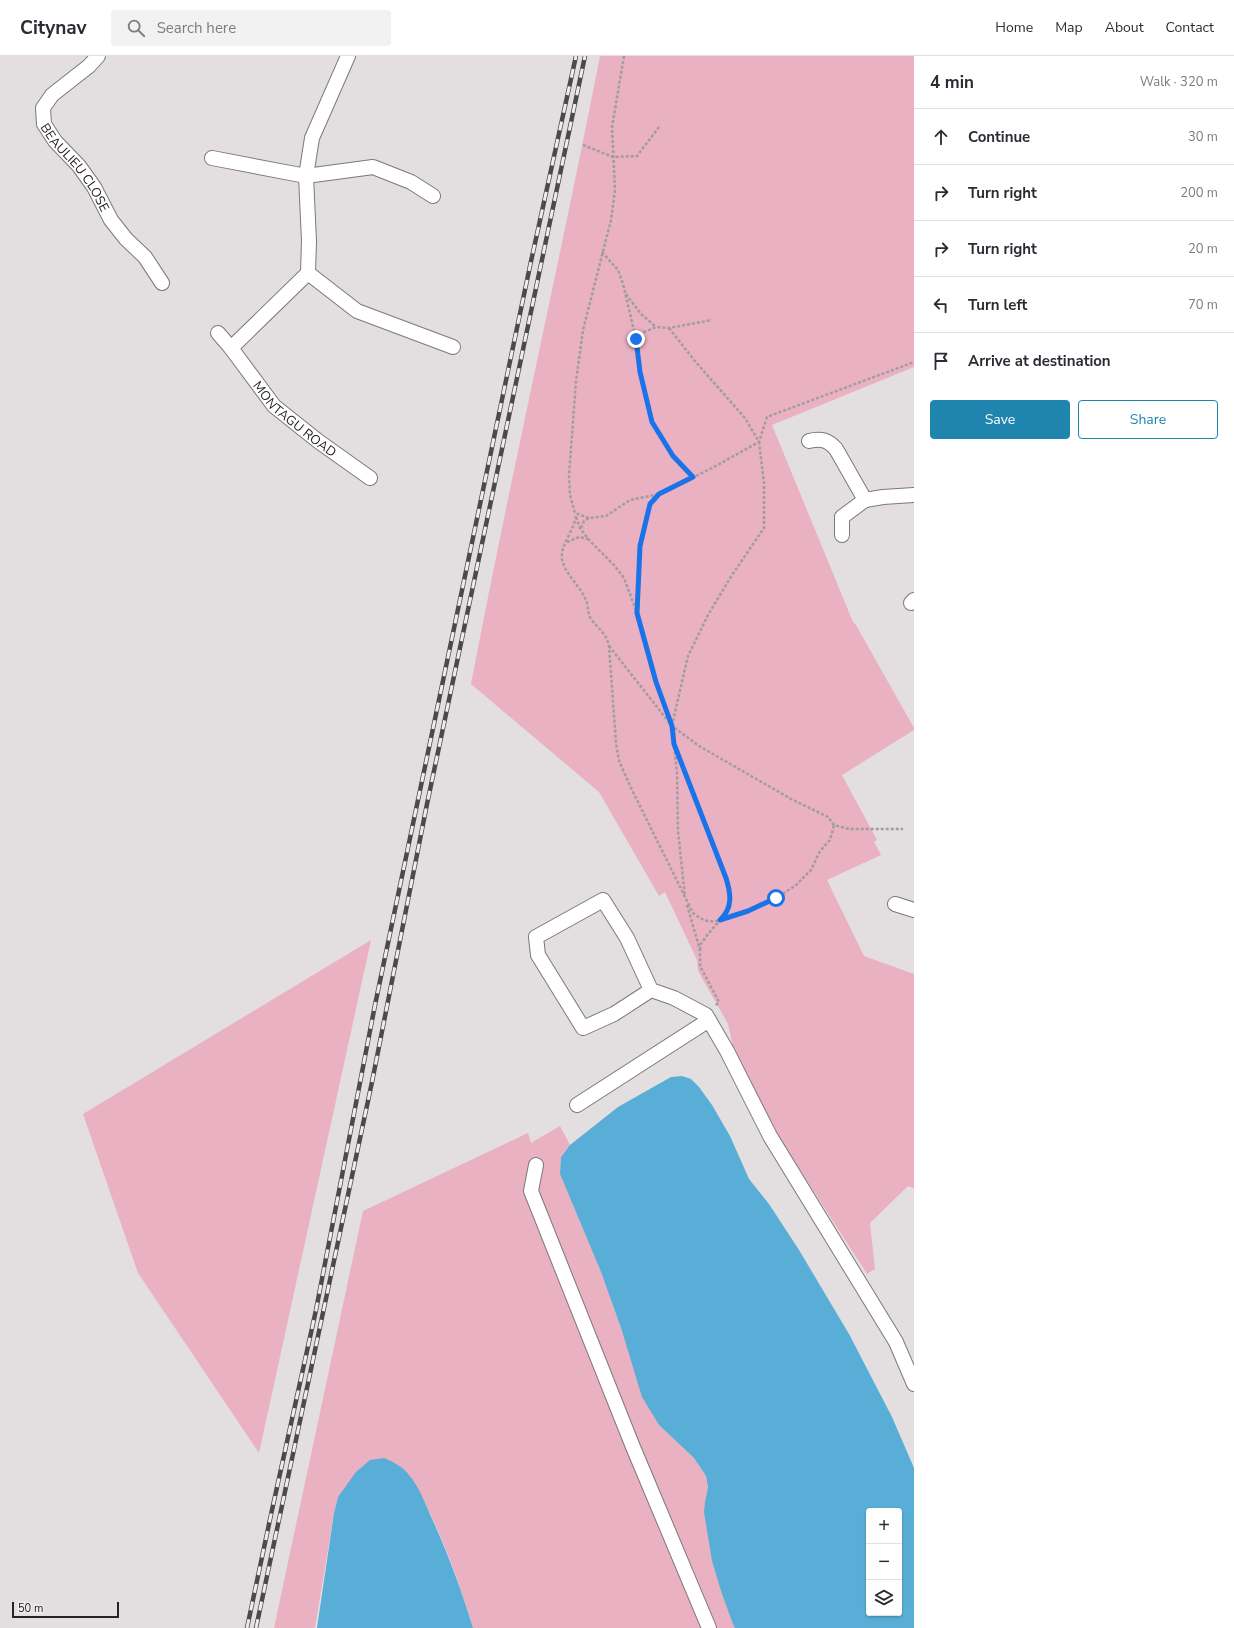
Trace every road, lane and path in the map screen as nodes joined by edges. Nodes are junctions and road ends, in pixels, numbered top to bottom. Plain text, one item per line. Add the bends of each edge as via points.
1 (98, 56) edge
2 (348, 56) edge
3 (624, 56) edge
4 (659, 127) dead end
5 (583, 145) dead end
6 (613, 157) junction
7 (212, 158) dead end
8 (306, 176) junction
9 (433, 196) dead end
10 (602, 252) junction
11 (308, 273) junction
12 (162, 283) dead end
13 (625, 292) junction
14 (712, 320) dead end
15 (656, 327) junction
16 (669, 328) junction
17 (218, 333) dead end
18 (636, 339) junction
19 (453, 346) dead end
20 (231, 348) junction
21 (914, 362) edge
22 (809, 441) dead end
23 (758, 442) junction
24 (693, 477) junction
25 (370, 478) dead end
26 (659, 494) junction
27 (914, 495) edge
28 (865, 500) junction
29 (575, 514) junction
30 (589, 518) junction
31 (580, 528) junction
32 (842, 535) dead end
33 (589, 540) junction
34 (565, 544) junction
35 (637, 613) junction
36 (609, 646) junction
37 (672, 726) junction
38 (674, 744) junction
39 (834, 825) junction
40 (903, 829) dead end
41 (685, 900) junction
42 (895, 904) dead end
43 (914, 910) edge
44 (720, 920) junction
45 (700, 950) junction
46 (651, 990) junction
47 (707, 1018) junction
48 (578, 1105) dead end
49 (536, 1164) dead end
50 (914, 1384) edge
51 (709, 1628) edge

1 - 12 street, BEAULIEU CLOSE via 52,94 43,108 44,124 94,187 111,220 145,257
2 - 8 street via 312,138
3 - 6 path via 612,127
4 - 6 path via 638,156
5 - 6 path
6 - 10 path via 615,190 611,220
7 - 8 street
8 - 9 street via 373,167 411,182
8 - 11 street
10 - 13 path via 618,270
10 - 29 path via 583,330 576,381 569,475 570,495
11 - 19 street via 357,310
11 - 20 street
13 - 15 path via 641,314
13 - 18 path
14 - 16 path
15 - 16 path
15 - 18 path
16 - 23 path via 745,418
17 - 20 street, MONTAGU ROAD
18 - 24 path via 640,372 652,422 673,456
20 - 25 street, MONTAGU ROAD via 274,406
21 - 23 path via 766,417
22 - 28 street via 818,439 830,442
23 - 24 path
23 - 37 path via 764,483 764,528 712,608 688,656
24 - 26 path
26 - 30 path via 630,500 606,516
26 - 35 path via 650,504 640,546
27 - 28 street
28 - 32 street via 842,517
29 - 30 path
29 - 31 path
29 - 34 path via 575,525
30 - 31 path
31 - 33 path
33 - 34 path via 579,537
33 - 35 path via 624,578
34 - 36 path via 562,558 565,566 587,602 590,618 603,631
35 - 37 path via 656,682
36 - 37 path
36 - 41 path via 619,761
37 - 38 path
37 - 39 path via 699,746 791,799 828,817
38 - 41 path via 678,831
38 - 44 path via 730,893 730,906
39 - 40 path via 849,829
39 - 44 path via 830,840 820,851 811,870 795,886 748,911
41 - 44 path via 700,919 708,922
41 - 45 path
42 - 43 street
44 - 45 path via 701,944
45 - 47 path via 700,966 719,1002
46 - 46 street via 614,1014 583,1028 538,955 536,937 603,900 627,938
46 - 47 street via 674,998
47 - 48 street
47 - 50 street via 727,1051 770,1136 896,1342
49 - 51 street via 531,1191 633,1447

